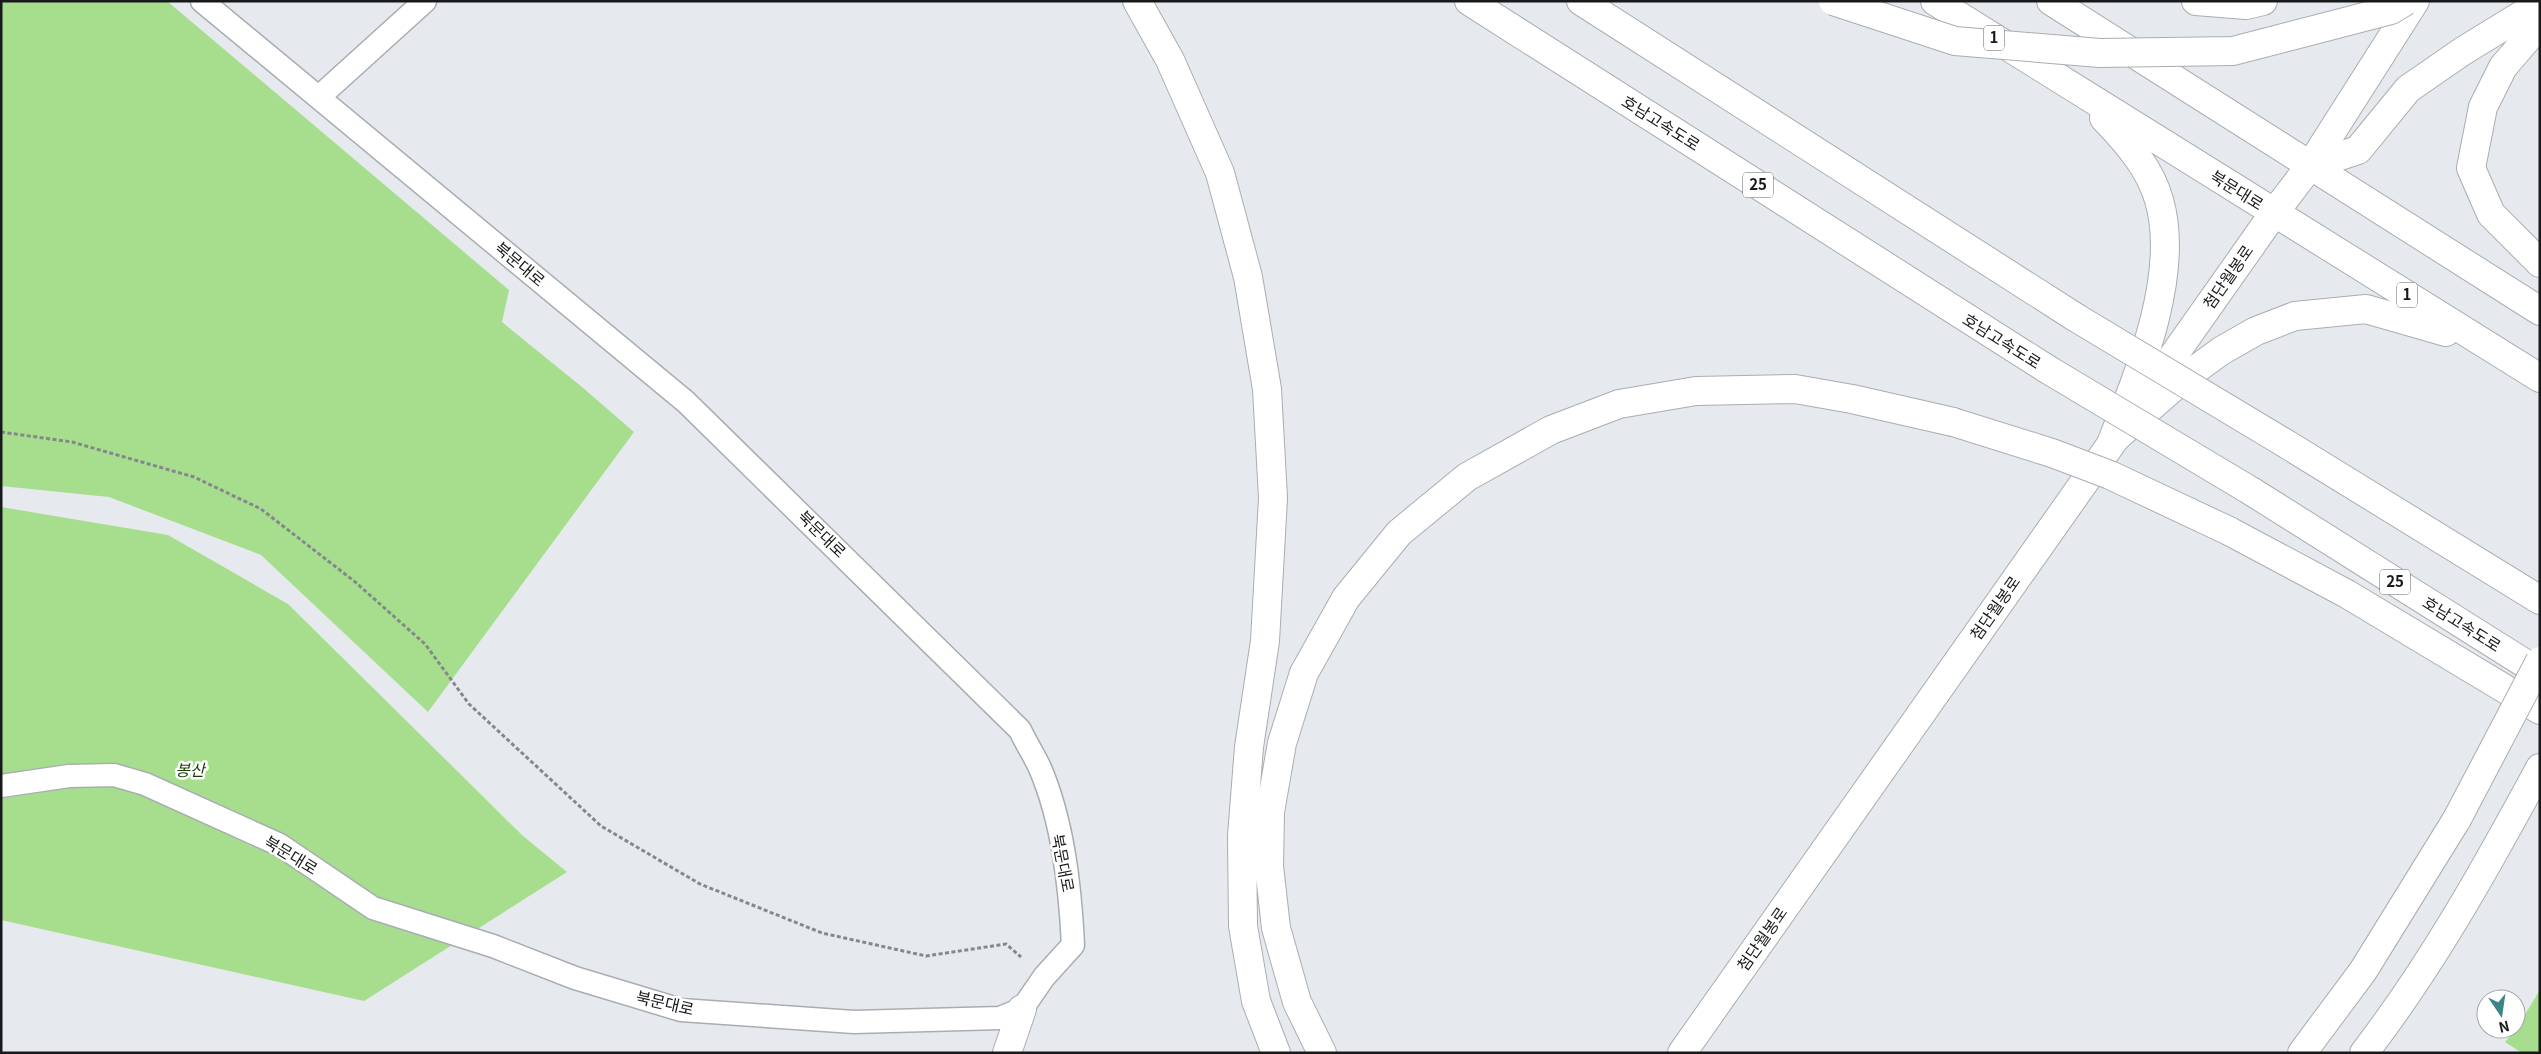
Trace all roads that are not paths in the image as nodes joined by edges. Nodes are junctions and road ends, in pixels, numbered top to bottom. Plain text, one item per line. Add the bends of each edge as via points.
1 (202, 1) edge
2 (425, 1) edge
3 (1137, 1) edge
4 (1469, 1) edge
5 (1580, 1) edge
6 (1833, 1) edge
7 (1935, 1) edge
8 (2051, 1) edge
9 (2196, 1) edge
10 (2263, 1) edge
11 (2406, 1) edge
12 (2415, 1) edge
13 (2540, 8) edge
14 (2540, 24) edge
15 (2054, 75) junction
16 (319, 97) junction
17 (2310, 166) junction
18 (2274, 213) junction
19 (2540, 263) edge
20 (2540, 311) edge
21 (2499, 352) junction
22 (2540, 378) edge
23 (2112, 441) junction
24 (2540, 600) edge
25 (2540, 661) edge
26 (2540, 673) edge
27 (2540, 710) edge
28 (2540, 768) edge
29 (1, 786) edge
30 (1022, 1009) junction
31 (1007, 1053) edge
32 (1276, 1053) edge
33 (1322, 1053) edge
34 (1682, 1053) edge
35 (2302, 1053) edge
36 (2364, 1053) edge

1 - 16 lane, 북문대로
2 - 16 lane
3 - 32 main road via 1170,60 1220,173 1248,277 1267,389 1273,498 1265,640 1242,836 1243,926 1256,1001
4 - 26 main road, 호남고속도로 / 25, bridge via 2047,369 2251,491
5 - 24 main road, bridge via 2075,317
6 - 11 main road, bridge via 1955,41 2100,53 2233,51 2391,10
7 - 15 main road, 북문대로 / 1
8 - 17 main road
9 - 10 main road via 2246,5
12 - 17 main road, 첨단월봉로
13 - 17 main road via 2463,51 2408,89 2358,150
14 - 19 main road via 2503,67 2483,107 2471,168 2491,214
15 - 18 main road, 북문대로 / 1
15 - 23 main road via 2128,143 2152,181 2164,226 2165,259 2155,317 2146,352
16 - 30 lane, 북문대로 via 686,402 1020,730 1040,768 1052,807 1070,901 1073,945 1044,977
17 - 18 main road, 첨단월봉로
17 - 20 main road
18 - 21 main road, 북문대로 / 1
18 - 23 main road, 첨단월봉로
21 - 22 main road, 북문대로 / 1
21 - 23 main road via 2432,327 2366,309 2295,316 2256,330 2221,351 2184,378
23 - 34 main road, 첨단월봉로
25 - 35 main road, bridge via 2457,819 2363,971
27 - 33 main road, bridge via 2347,594 2229,531 2102,472 2052,453 1953,422 1795,389 1696,391 1619,404 1551,430 1467,477 1399,532 1346,598 1304,673 1282,743 1270,812 1269,866 1276,928 1296,1002
28 - 36 main road via 2491,859 2422,970
29 - 30 lane, 북문대로 via 68,776 114,776 145,784 280,846 373,908 493,946 575,978 681,1010 854,1022 1000,1018
30 - 31 main road

